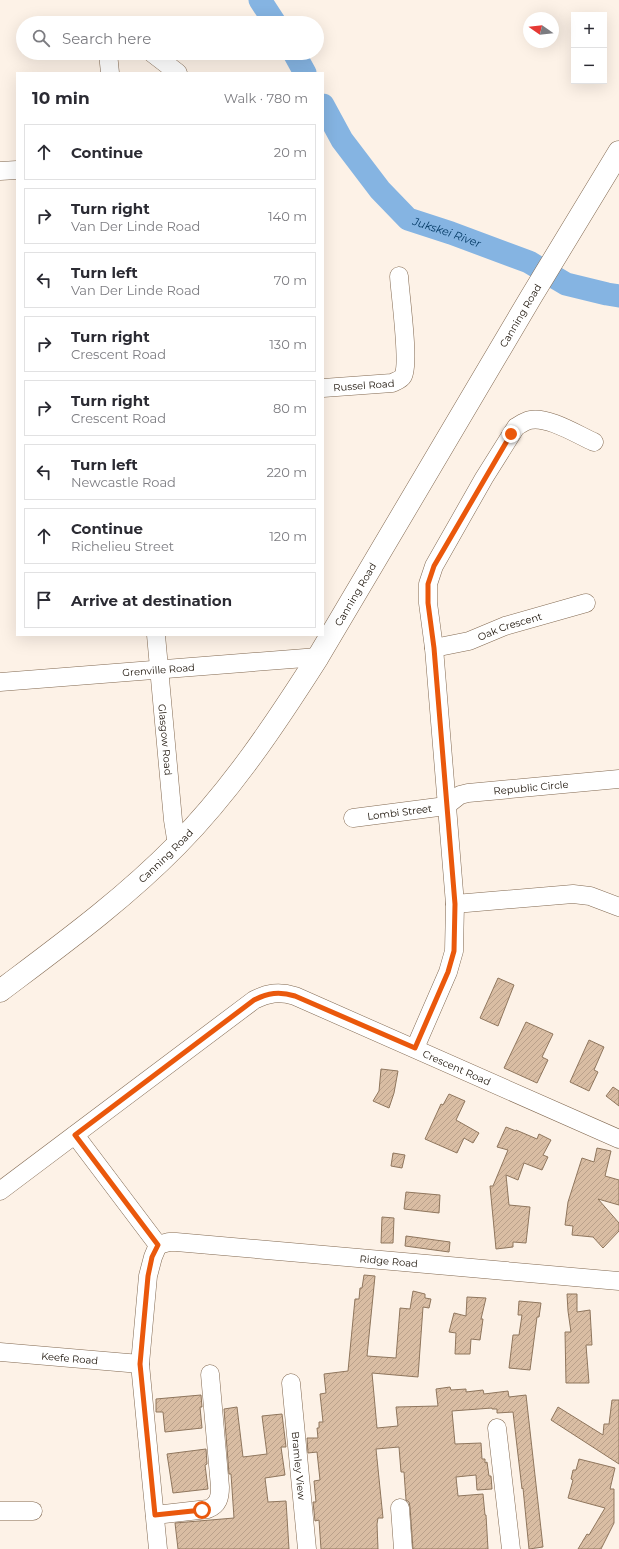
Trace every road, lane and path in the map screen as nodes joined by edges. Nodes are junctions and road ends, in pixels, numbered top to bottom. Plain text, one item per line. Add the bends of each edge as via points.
1 (161, 60) edge
2 (177, 72) edge
3 (619, 152) edge
4 (16, 170) edge
5 (0, 171) edge
6 (399, 276) dead end
7 (324, 388) edge
8 (594, 442) dead end
9 (586, 602) dead end
10 (156, 636) edge
11 (434, 648) junction
12 (318, 656) junction
13 (159, 669) junction
14 (0, 682) edge
15 (619, 779) edge
16 (446, 806) junction
17 (353, 818) dead end
18 (177, 845) junction
19 (455, 904) junction
20 (619, 908) edge
21 (0, 991) edge
22 (415, 1048) junction
23 (75, 1135) junction
24 (619, 1139) edge
25 (0, 1191) edge
26 (158, 1245) junction
27 (619, 1281) edge
28 (0, 1352) edge
29 (140, 1364) junction
30 (210, 1374) dead end
31 (291, 1383) dead end
32 (497, 1428) dead end
33 (400, 1508) dead end
34 (0, 1511) edge
35 (33, 1511) dead end
36 (155, 1515) junction
37 (158, 1549) edge
38 (307, 1549) edge
39 (403, 1549) edge
40 (511, 1549) edge

1 - 2 street
3 - 12 main road, Canning Road
4 - 5 street
6 - 7 street, Russel Road via 406,358 403,376 392,383
8 - 11 street via 548,421 531,419 516,427 432,570 428,594
9 - 11 street, Oak Crescent via 505,626 469,641
10 - 13 street, Glasgow Road
11 - 16 street
12 - 13 street, Grenville Road
12 - 18 main road, Canning Road via 254,754
13 - 14 street, Grenville Road
13 - 18 street, Glasgow Road
15 - 16 street, Republic Circle via 468,793 460,795
16 - 17 street, Lombi Street
16 - 19 street
18 - 21 main road, Canning Road via 110,907
19 - 20 street via 573,894 590,896
19 - 22 street via 452,961
22 - 23 street, Crescent Road via 295,996 278,992 269,993 254,1000
22 - 24 street, Crescent Road
23 - 25 street, Crescent Road
23 - 26 street
26 - 27 street, Ridge Road via 176,1242
26 - 29 street via 152,1257 148,1276
28 - 29 street, Keefe Road
29 - 36 street
30 - 36 street via 220,1487 218,1501 215,1506 208,1509
31 - 38 street, Bramley View
32 - 40 street
33 - 39 street
34 - 35 street
36 - 37 street

